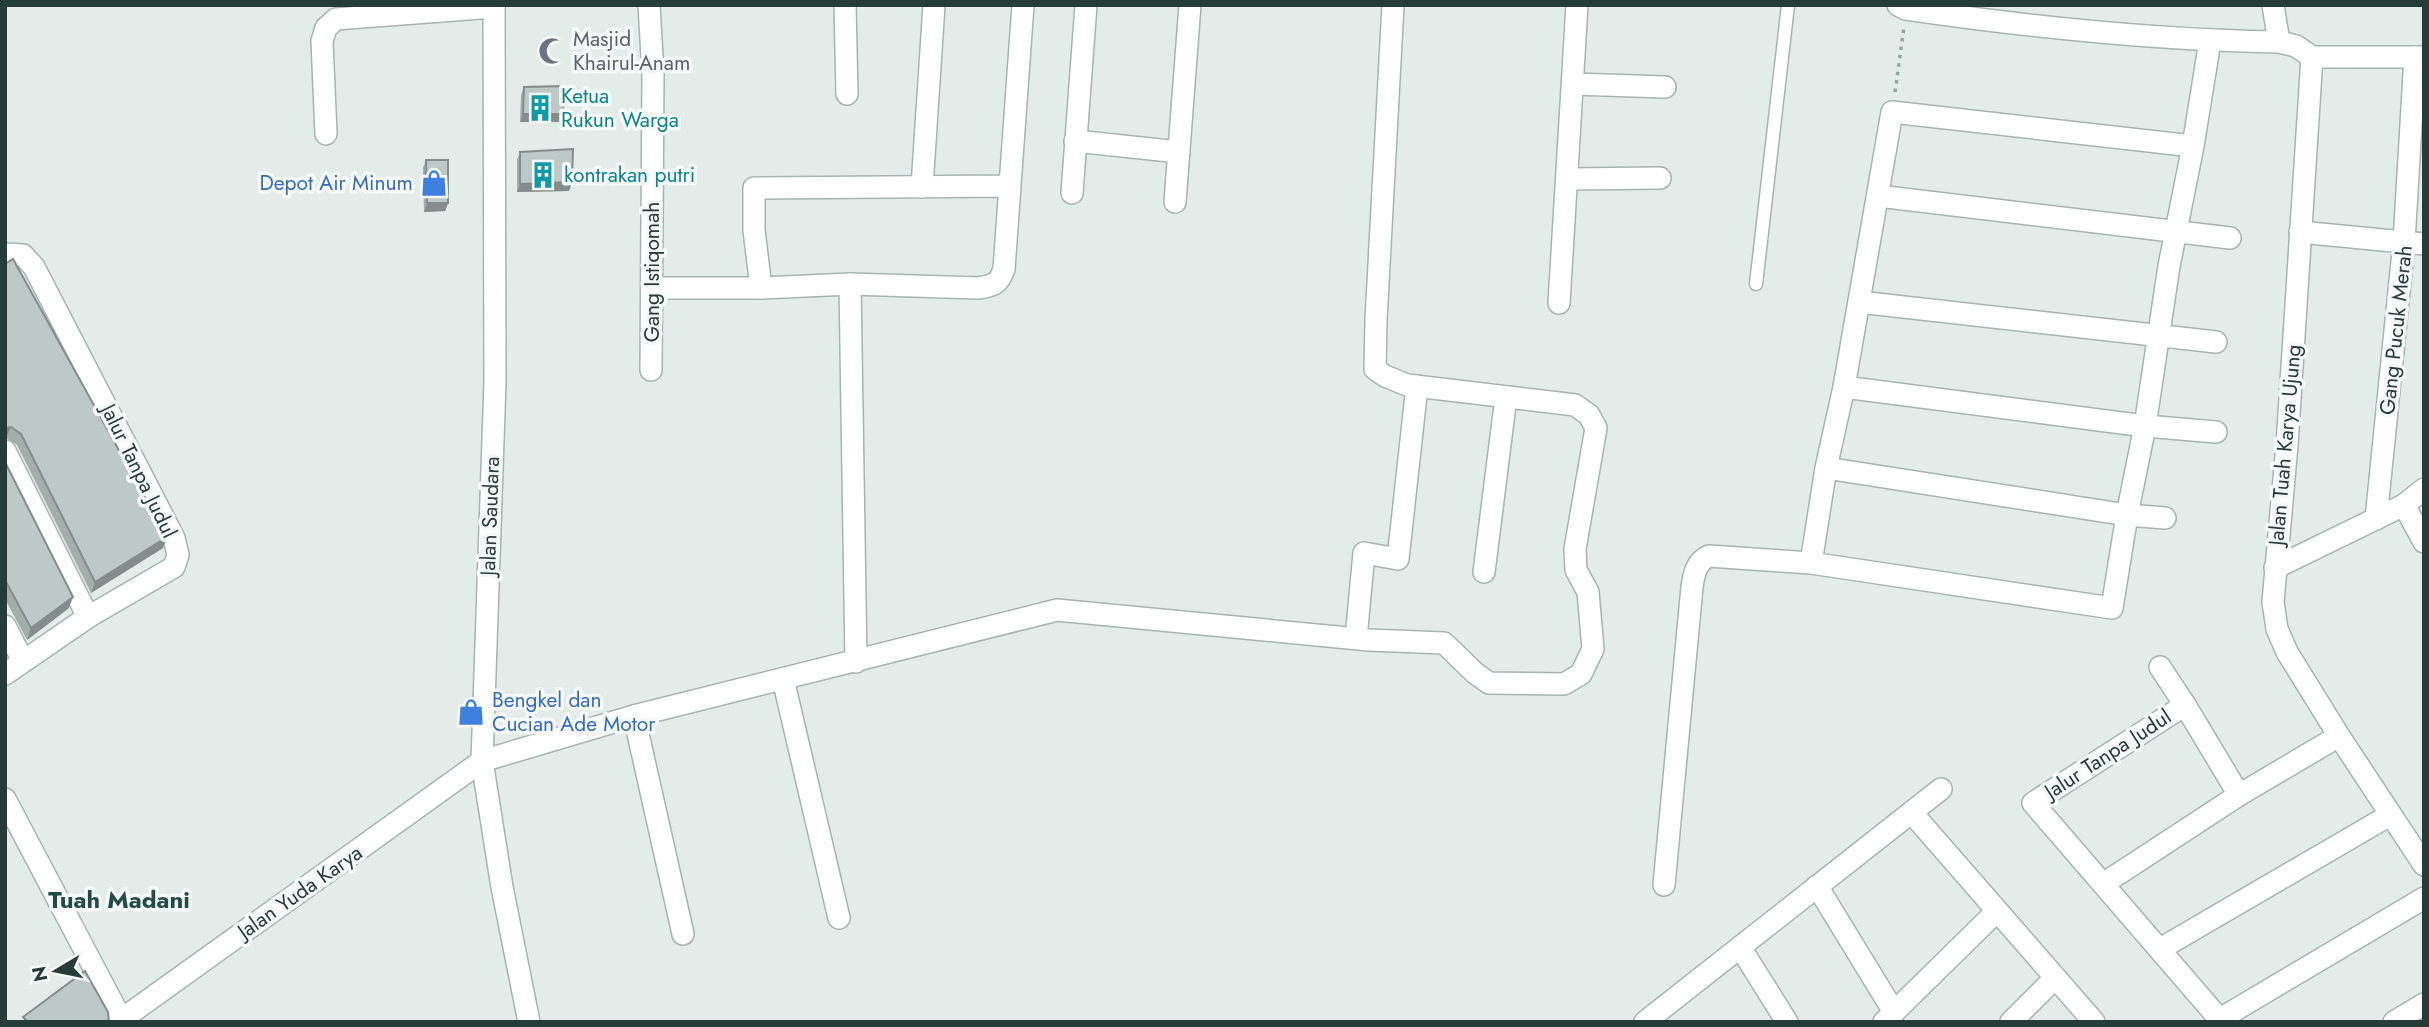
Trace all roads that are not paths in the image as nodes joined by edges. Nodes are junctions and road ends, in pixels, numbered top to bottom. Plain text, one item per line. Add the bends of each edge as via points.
1 (649, 5) edge
2 (845, 5) edge
3 (934, 5) edge
4 (1023, 5) edge
5 (1086, 5) edge
6 (1190, 5) edge
7 (1393, 5) edge
8 (1577, 5) edge
9 (1788, 5) edge
10 (2273, 5) edge
11 (494, 6) edge
12 (1902, 7) edge
13 (2210, 41) junction
14 (2280, 42) junction
15 (2312, 57) junction
16 (2420, 57) edge
17 (1573, 84) junction
18 (1665, 88) dead end
19 (847, 94) dead end
20 (326, 134) dead end
21 (1076, 141) junction
22 (2193, 146) junction
23 (1179, 152) junction
24 (1660, 178) dead end
25 (1567, 179) junction
26 (1009, 186) junction
27 (922, 187) junction
28 (1072, 193) dead end
29 (1878, 197) junction
30 (1175, 202) dead end
31 (2175, 232) junction
32 (2300, 232) junction
33 (2230, 238) dead end
34 (2414, 243) edge
35 (5, 254) edge
36 (850, 284) junction
37 (1756, 284) dead end
38 (652, 288) junction
39 (761, 288) junction
40 (1859, 302) junction
41 (1559, 303) dead end
42 (2157, 335) junction
43 (2216, 342) dead end
44 (651, 370) dead end
45 (1417, 386) junction
46 (1844, 387) junction
47 (1506, 397) junction
48 (2145, 426) junction
49 (2216, 432) dead end
50 (5, 451) edge
51 (1826, 468) junction
52 (2424, 489) edge
53 (2404, 505) junction
54 (2127, 514) junction
55 (2165, 518) dead end
56 (2376, 519) junction
57 (2424, 542) edge
58 (1811, 563) junction
59 (2275, 568) junction
60 (1484, 572) dead end
61 (88, 617) junction
62 (5, 626) edge
63 (1356, 638) junction
64 (23, 661) junction
65 (856, 662) junction
66 (2160, 667) dead end
67 (5, 674) edge
68 (783, 679) junction
69 (2185, 705) junction
70 (634, 716) junction
71 (2339, 736) junction
72 (482, 761) junction
73 (1941, 789) dead end
74 (2239, 795) junction
75 (5, 799) edge
76 (1912, 813) junction
77 (2390, 815) junction
78 (2424, 865) edge
79 (2103, 884) junction
80 (1664, 885) dead end
81 (1816, 886) junction
82 (2424, 898) edge
83 (1996, 912) junction
84 (839, 918) dead end
85 (683, 934) dead end
86 (1740, 947) junction
87 (2160, 949) junction
88 (2055, 978) junction
89 (2424, 1004) edge
90 (1889, 1017) edge
91 (1658, 1018) edge
92 (119, 1021) edge
93 (2221, 1021) edge
94 (529, 1022) edge
95 (1787, 1022) edge
96 (2011, 1022) edge
97 (2094, 1022) edge
98 (2394, 1022) edge

1 - 38 street, Gang Istiqomah
2 - 19 street
3 - 27 street
4 - 26 street
5 - 21 street
6 - 23 street
7 - 45 street via 1375,369
8 - 17 street
9 - 37 lane
10 - 14 street
11 - 20 street via 336,19 326,27 323,41
11 - 72 street, Jalan Saudara via 495,382
12 - 13 street via 2010,24
13 - 14 street
13 - 22 street
14 - 15 street
15 - 16 street
15 - 32 street, Jalan Tuah Karya Ujung
16 - 34 street, Gang Pucuk Merah
17 - 18 street
17 - 25 street
21 - 23 street
21 - 28 street
22 - 29 street via 1892,111
22 - 31 street
23 - 30 street
24 - 25 street
25 - 41 street
26 - 27 street
26 - 36 street via 1004,269 993,286
27 - 39 street via 754,188
29 - 31 street
29 - 40 street
31 - 33 street
31 - 42 street
32 - 34 street
32 - 59 street, Jalan Tuah Karya Ujung
34 - 56 street, Gang Pucuk Merah
35 - 61 street, Jalur Tanpa Judul via 23,255 34,267 174,538 178,555 174,567
36 - 39 street
36 - 65 street
38 - 39 street
38 - 44 street, Gang Istiqomah
40 - 42 street
40 - 46 street
42 - 43 street
42 - 48 street
45 - 47 street
45 - 63 street via 1398,558 1364,553
46 - 48 street
46 - 51 street
47 - 60 street
47 - 63 street, Jalan Yuda Karya via 1575,405 1589,415 1596,428 1575,549 1576,570 1588,592 1593,649 1581,674 1564,684 1489,683 1444,643
48 - 49 street
48 - 54 street
50 - 61 street
51 - 54 street
51 - 58 street
52 - 53 street
53 - 56 street
53 - 57 street
54 - 55 street
54 - 58 street via 2112,608
56 - 59 street
58 - 80 street via 1709,556 1696,569
59 - 71 street, Jalan Tuah Karya Ujung via 2277,629
61 - 64 street, Jalur Tanpa Judul
62 - 64 street
63 - 65 street, Jalan Yuda Karya via 1057,610
64 - 67 street, Jalur Tanpa Judul
65 - 68 street, Jalan Yuda Karya
66 - 69 street
68 - 70 street, Jalan Yuda Karya
68 - 84 street
69 - 74 street, Jalur Tanpa Judul
69 - 79 street, Jalur Tanpa Judul via 2033,803
70 - 72 street, Jalan Yuda Karya
70 - 85 street
71 - 74 street
71 - 77 street, Jalan Tuah Karya Ujung
72 - 92 street, Jalan Yuda Karya
72 - 94 street, Jalan Saudara
73 - 76 street
74 - 79 street
75 - 92 street
76 - 81 street
76 - 83 street
77 - 78 street, Jalan Tuah Karya Ujung
77 - 87 street
79 - 87 street, Jalur Tanpa Judul
81 - 86 street
81 - 90 street
82 - 93 street, Jalur Tanpa Judul
83 - 88 street
83 - 90 street
86 - 91 street
86 - 95 street
87 - 93 street, Jalur Tanpa Judul
88 - 96 street
88 - 97 street
89 - 98 street

